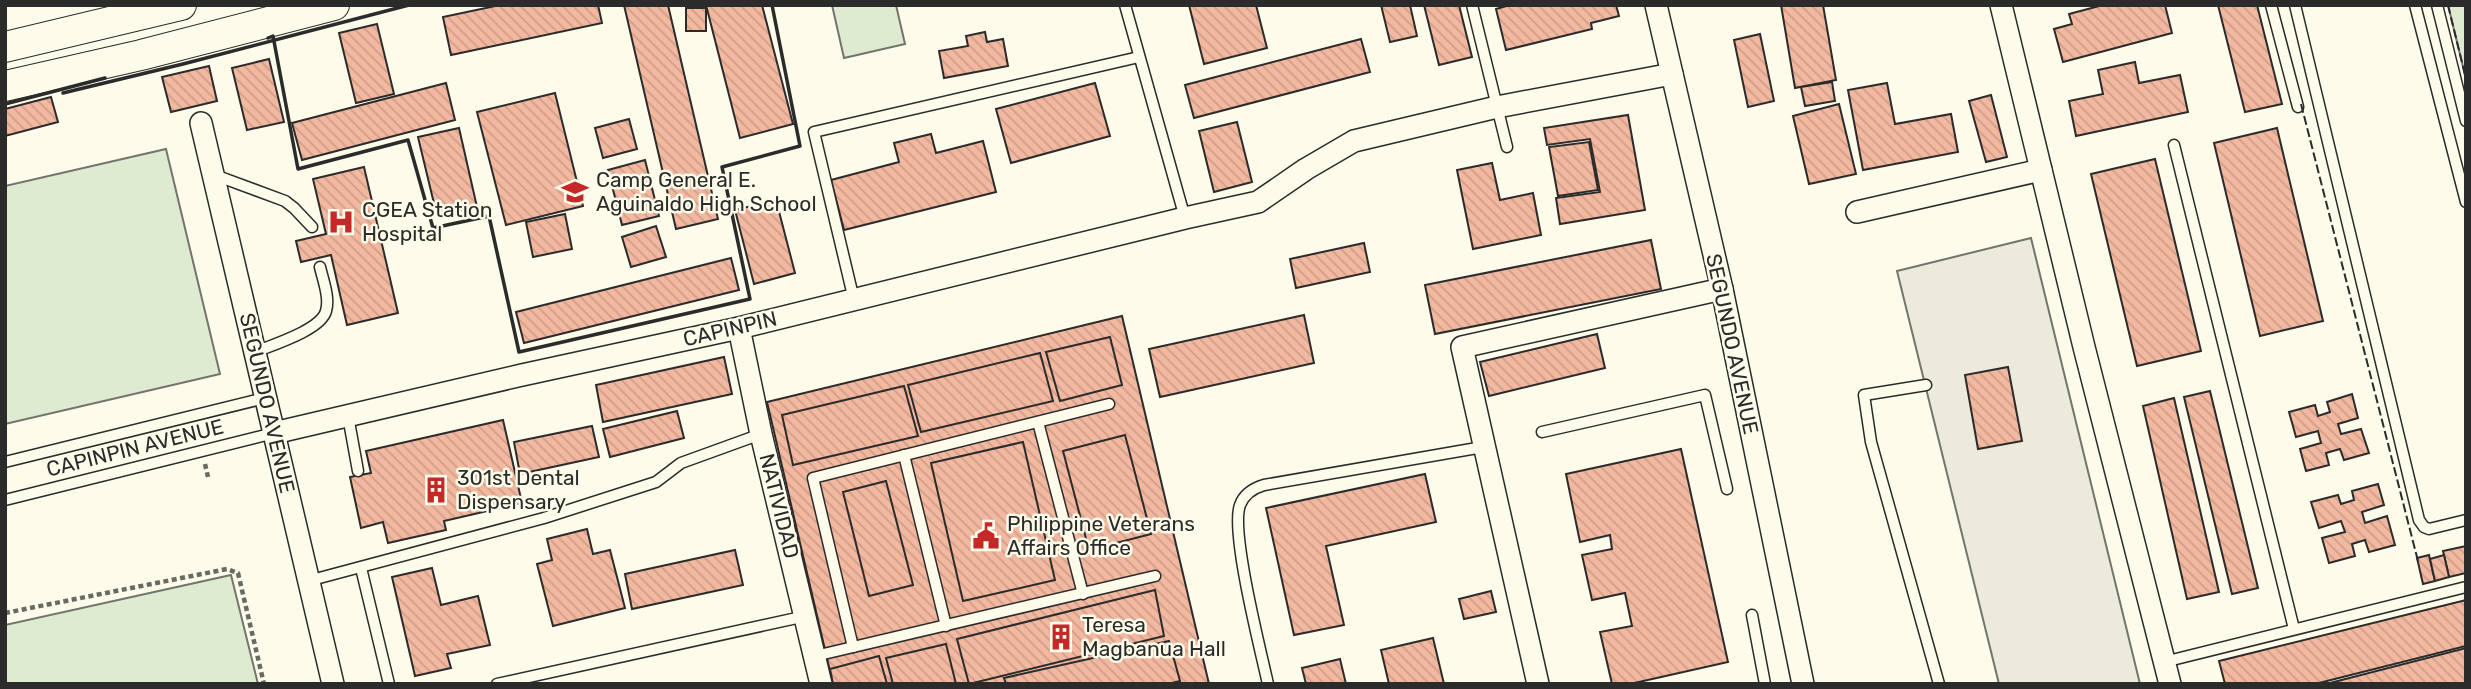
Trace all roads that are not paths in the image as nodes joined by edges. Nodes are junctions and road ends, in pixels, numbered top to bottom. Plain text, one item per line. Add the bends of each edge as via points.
1 (181, 5) edge
2 (334, 5) edge
3 (1125, 5) edge
4 (1472, 5) edge
5 (1656, 5) edge
6 (2001, 5) edge
7 (2271, 5) edge
8 (2295, 5) edge
9 (2415, 5) edge
10 (2437, 5) edge
11 (5, 47) edge
12 (1139, 57) junction
13 (1672, 74) junction
14 (5, 86) edge
15 (1497, 107) junction
16 (2298, 107) dead end
17 (2466, 121) edge
18 (201, 123) dead end
19 (2174, 145) dead end
20 (1507, 147) dead end
21 (2041, 170) junction
22 (212, 174) junction
23 (2466, 202) edge
24 (1857, 212) dead end
25 (1185, 218) junction
26 (312, 227) dead end
27 (320, 267) dead end
28 (1722, 289) junction
29 (854, 300) junction
30 (739, 328) junction
31 (255, 352) junction
32 (1926, 385) dead end
33 (265, 398) junction
34 (1109, 404) dead end
35 (348, 416) junction
36 (1038, 422) junction
37 (1542, 432) dead end
38 (274, 433) junction
39 (761, 435) junction
40 (1483, 447) junction
41 (904, 455) junction
42 (5, 462) edge
43 (358, 471) dead end
44 (1727, 489) dead end
45 (5, 500) edge
46 (2466, 520) edge
47 (361, 568) junction
48 (1155, 576) dead end
49 (308, 581) junction
50 (2466, 587) edge
51 (1083, 594) junction
52 (1752, 615) dead end
53 (806, 616) junction
54 (946, 625) junction
55 (2294, 629) junction
56 (853, 647) junction
57 (815, 656) junction
58 (2164, 662) junction
59 (333, 684) edge
60 (389, 684) edge
61 (497, 684) edge
62 (821, 684) edge
63 (1268, 684) edge
64 (1538, 684) edge
65 (1765, 684) edge
66 (1803, 684) edge
67 (1939, 684) edge
68 (2170, 684) edge

1 - 11 main road
2 - 14 main road
3 - 12 lane
4 - 15 lane
5 - 13 street, SEGUNDO AVENUE
6 - 21 street
7 - 16 lane
8 - 46 lane via 2419,520 2429,529
9 - 23 lane
10 - 17 lane
12 - 25 lane
12 - 29 lane via 814,132
13 - 15 street, CAPINPIN
13 - 28 street, SEGUNDO AVENUE
15 - 20 lane
15 - 25 street, CAPINPIN via 1354,141 1258,202
18 - 22 street, SEGUNDO AVENUE
19 - 55 lane
21 - 24 street
21 - 58 street
22 - 26 lane via 285,201
22 - 31 street, SEGUNDO AVENUE
25 - 29 street, CAPINPIN
27 - 31 lane via 327,302 321,320
28 - 40 street via 1462,347
28 - 66 street, SEGUNDO AVENUE
29 - 30 street, CAPINPIN
30 - 35 street, CAPINPIN
30 - 39 street, NATIVIDAD
31 - 33 street, SEGUNDO AVENUE
32 - 67 lane via 1864,395 1871,442
33 - 38 street, SEGUNDO AVENUE
33 - 42 lane, CAPINPIN AVENUE
34 - 36 lane
35 - 38 street, CAPINPIN
35 - 43 lane
36 - 41 lane
36 - 51 lane
37 - 44 lane via 1705,395
38 - 45 lane, CAPINPIN AVENUE
38 - 49 street, SEGUNDO AVENUE
39 - 47 lane via 681,463 656,482
39 - 53 street, NATIVIDAD
40 - 63 lane via 1264,485 1245,497 1239,510 1239,529
40 - 64 street
41 - 54 lane
41 - 56 lane via 813,478
47 - 49 lane
47 - 60 lane
48 - 51 lane
49 - 59 street, SEGUNDO AVENUE
50 - 55 lane
51 - 54 lane
52 - 65 lane
53 - 57 street, NATIVIDAD
53 - 61 lane
54 - 56 lane
55 - 58 lane
56 - 57 lane
57 - 62 street, NATIVIDAD
58 - 68 street

